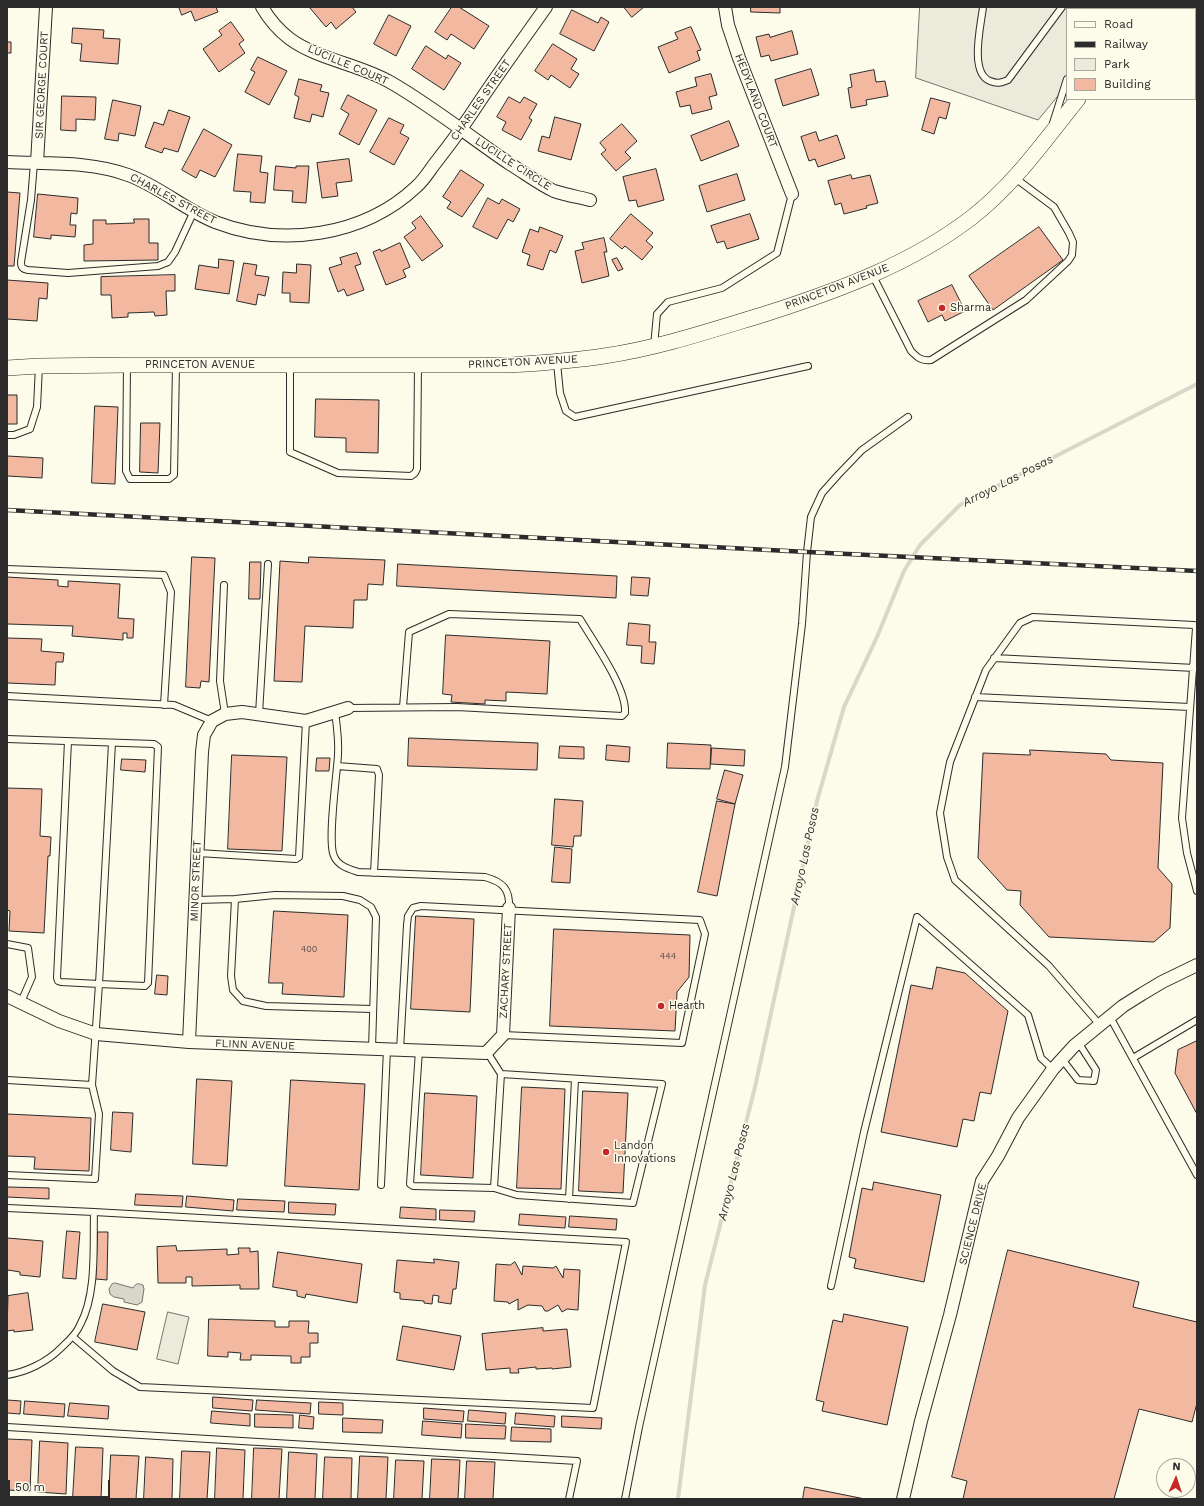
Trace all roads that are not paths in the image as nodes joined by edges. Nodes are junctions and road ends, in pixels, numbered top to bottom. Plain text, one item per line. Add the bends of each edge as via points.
1 (46, 7) edge
2 (262, 7) edge
3 (546, 7) edge
4 (725, 7) edge
5 (983, 7) edge
6 (1062, 7) edge
7 (1066, 82) edge
8 (1077, 100) edge
9 (461, 130) junction
10 (1048, 136) junction
11 (7, 162) edge
12 (36, 163) junction
13 (1014, 178) junction
14 (792, 194) joint
15 (590, 200) dead end
16 (194, 211) junction
17 (872, 274) junction
18 (654, 346) junction
19 (557, 362) junction
20 (290, 364) junction
21 (127, 365) junction
22 (176, 365) junction
23 (39, 366) junction
24 (418, 366) junction
25 (808, 366) dead end
26 (7, 368) edge
27 (908, 417) dead end
28 (7, 435) edge
29 (268, 564) dead end
30 (7, 569) edge
31 (224, 585) dead end
32 (994, 658) junction
33 (1195, 668) edge
34 (7, 696) edge
35 (975, 697) junction
36 (164, 705) junction
37 (1190, 707) junction
38 (348, 708) joint
39 (403, 708) junction
40 (335, 712) junction
41 (225, 714) junction
42 (259, 714) junction
43 (212, 721) junction
44 (306, 721) junction
45 (7, 739) edge
46 (68, 741) junction
47 (112, 743) junction
48 (337, 766) junction
49 (198, 853) junction
50 (374, 873) junction
51 (1197, 891) edge
52 (235, 899) junction
53 (196, 900) junction
54 (509, 909) junction
55 (7, 944) edge
56 (1197, 965) edge
57 (99, 984) junction
58 (7, 996) edge
59 (21, 1002) junction
60 (372, 1009) junction
61 (1110, 1016) junction
62 (1197, 1020) edge
63 (1100, 1025) junction
64 (96, 1034) junction
65 (503, 1035) junction
66 (189, 1042) junction
67 (1078, 1042) junction
68 (372, 1049) junction
69 (387, 1049) junction
70 (400, 1050) junction
71 (419, 1050) junction
72 (487, 1052) junction
73 (1133, 1058) junction
74 (1062, 1059) junction
75 (1053, 1069) junction
76 (501, 1074) junction
77 (575, 1079) junction
78 (7, 1080) edge
79 (92, 1085) junction
80 (7, 1175) edge
81 (1197, 1175) edge
82 (381, 1185) dead end
83 (494, 1188) junction
84 (569, 1199) junction
85 (7, 1208) edge
86 (94, 1212) junction
87 (831, 1286) dead end
88 (73, 1337) junction
89 (7, 1375) edge
90 (7, 1427) edge
91 (569, 1499) edge
92 (625, 1499) edge
93 (903, 1499) edge

1 - 12 street, SIR GEORGE COURT
2 - 9 street, LUCILLE COURT via 274,24 291,40 389,81
3 - 9 street, CHARLES STREET
4 - 14 street, HEDYLAND COURT via 739,58
5 - 6 lane via 978,67 982,75 994,83 1008,80
7 - 10 lane
8 - 10 street, PRINCETON AVENUE
9 - 15 street, LUCILLE CIRCLE via 543,185 555,191
9 - 16 street, CHARLES STREET via 417,186 374,217 349,226 328,232 267,235 214,222
10 - 13 street, PRINCETON AVENUE
11 - 12 street, CHARLES STREET
12 - 16 street, CHARLES STREET via 112,170 144,182
12 - 16 lane via 21,262 22,268 28,270 68,273 158,266 168,262 175,252
13 - 17 street, PRINCETON AVENUE via 971,218 954,230 892,266
13 - 17 lane via 1054,207 1073,242 1072,255 1068,261 1026,300 931,360 925,361 911,351
14 - 18 lane via 778,253 722,288 668,302 657,314
17 - 18 street, PRINCETON AVENUE via 812,299
18 - 19 street, PRINCETON AVENUE
19 - 24 street, PRINCETON AVENUE
19 - 25 lane via 560,393 566,412 575,417
20 - 22 street, PRINCETON AVENUE
20 - 24 street, PRINCETON AVENUE
20 - 24 lane via 290,452 338,474 411,476 417,469
21 - 22 street, PRINCETON AVENUE
21 - 22 lane via 126,471 130,479 169,479 174,475
21 - 23 street, PRINCETON AVENUE
23 - 26 street, PRINCETON AVENUE
23 - 28 lane via 37,407 30,429
27 - 92 lane via 862,450 822,493 811,517 802,624 785,767
29 - 42 lane
30 - 36 lane via 164,575 171,592
31 - 41 lane via 220,681
32 - 33 lane
32 - 33 lane via 1020,624 1033,617 1141,622 1194,625
32 - 35 lane
33 - 37 lane
34 - 36 lane
35 - 37 lane
35 - 63 lane via 950,762 940,813 947,857 955,880 1049,966
36 - 43 lane via 174,705
37 - 51 lane via 1182,818 1187,854
38 - 39 lane
38 - 40 street
39 - 39 lane via 457,707 622,716 626,709 620,687 580,619 449,614 409,632
40 - 44 street
40 - 48 lane via 338,735
41 - 42 street
41 - 43 street
42 - 44 street
43 - 49 street, MINOR STREET via 204,735 202,752
44 - 49 lane via 299,858
45 - 46 lane
46 - 47 lane
46 - 57 lane via 57,978 61,982
47 - 57 lane
47 - 57 lane via 154,744 158,747 148,983 145,986
48 - 50 lane via 332,840 334,855 343,866 358,872
48 - 50 lane via 377,769
49 - 53 street, MINOR STREET
50 - 54 lane via 498,880 507,890
52 - 53 lane
52 - 60 lane via 231,976 233,990 243,1001 266,1006
52 - 60 lane via 275,895 343,896 360,900 371,907 376,917
53 - 66 street, MINOR STREET
54 - 65 street, ZACHARY STREET
54 - 65 lane via 700,920 705,934 682,1043
54 - 70 lane via 421,906 413,908 408,916 407,926
55 - 59 lane via 28,948 32,977
56 - 61 street, SCIENCE DRIVE via 1162,982
57 - 64 lane
58 - 59 street, FLINN AVENUE
59 - 64 street, FLINN AVENUE via 59,1021
60 - 68 lane
61 - 63 street, SCIENCE DRIVE
61 - 73 lane
62 - 73 lane
63 - 67 street, SCIENCE DRIVE
64 - 66 street, FLINN AVENUE
64 - 79 lane
65 - 72 street
66 - 68 street, FLINN AVENUE
67 - 74 street, SCIENCE DRIVE
67 - 74 lane via 1096,1070 1094,1081 1078,1080
68 - 69 street, FLINN AVENUE
69 - 70 street, FLINN AVENUE
69 - 82 lane
70 - 71 street, FLINN AVENUE
71 - 72 street, FLINN AVENUE
71 - 83 lane via 410,1184
72 - 76 lane
73 - 81 lane
74 - 75 street, SCIENCE DRIVE
75 - 87 lane via 1041,1058 1028,1015 917,917 864,1132
75 - 93 street, SCIENCE DRIVE via 1018,1118 982,1181
76 - 77 lane
76 - 83 lane
77 - 84 lane
77 - 84 lane via 662,1084 633,1203
78 - 79 lane
79 - 80 lane via 99,1114 95,1179
83 - 84 lane via 517,1196
85 - 86 lane
86 - 88 lane via 91,1288 86,1313
86 - 88 lane via 626,1242 593,1408 140,1387 113,1371
88 - 89 lane via 43,1363
90 - 91 lane via 577,1461

